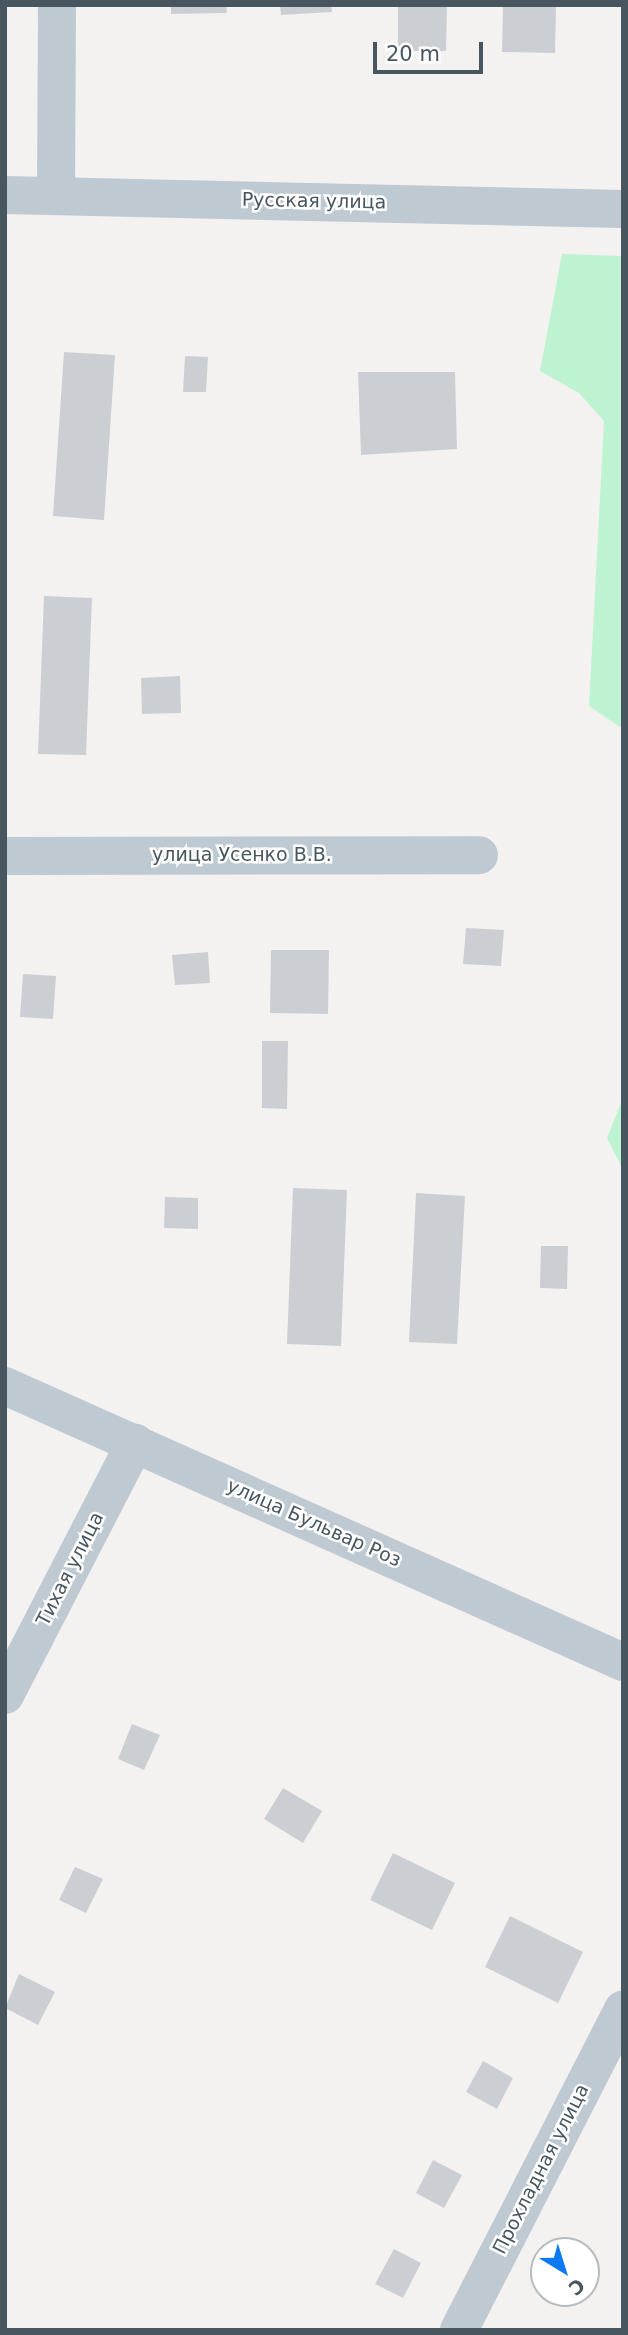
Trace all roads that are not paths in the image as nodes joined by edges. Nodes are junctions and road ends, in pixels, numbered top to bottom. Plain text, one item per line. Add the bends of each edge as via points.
1 (57, 5) edge
2 (5, 195) edge
3 (56, 195) junction
4 (623, 209) edge
5 (480, 855) dead end
6 (5, 856) edge
7 (5, 1386) edge
8 (135, 1443) junction
9 (623, 1662) edge
10 (5, 1695) edge
11 (623, 2009) edge
12 (459, 2330) edge

1 - 3 street
2 - 3 street, Русская улица
3 - 4 street, Русская улица
5 - 6 street, улица Усенко В.В.
7 - 8 street, улица Бульвар Роз
8 - 9 street, улица Бульвар Роз
8 - 10 street, Тихая улица
11 - 12 street, Прохладная улица

